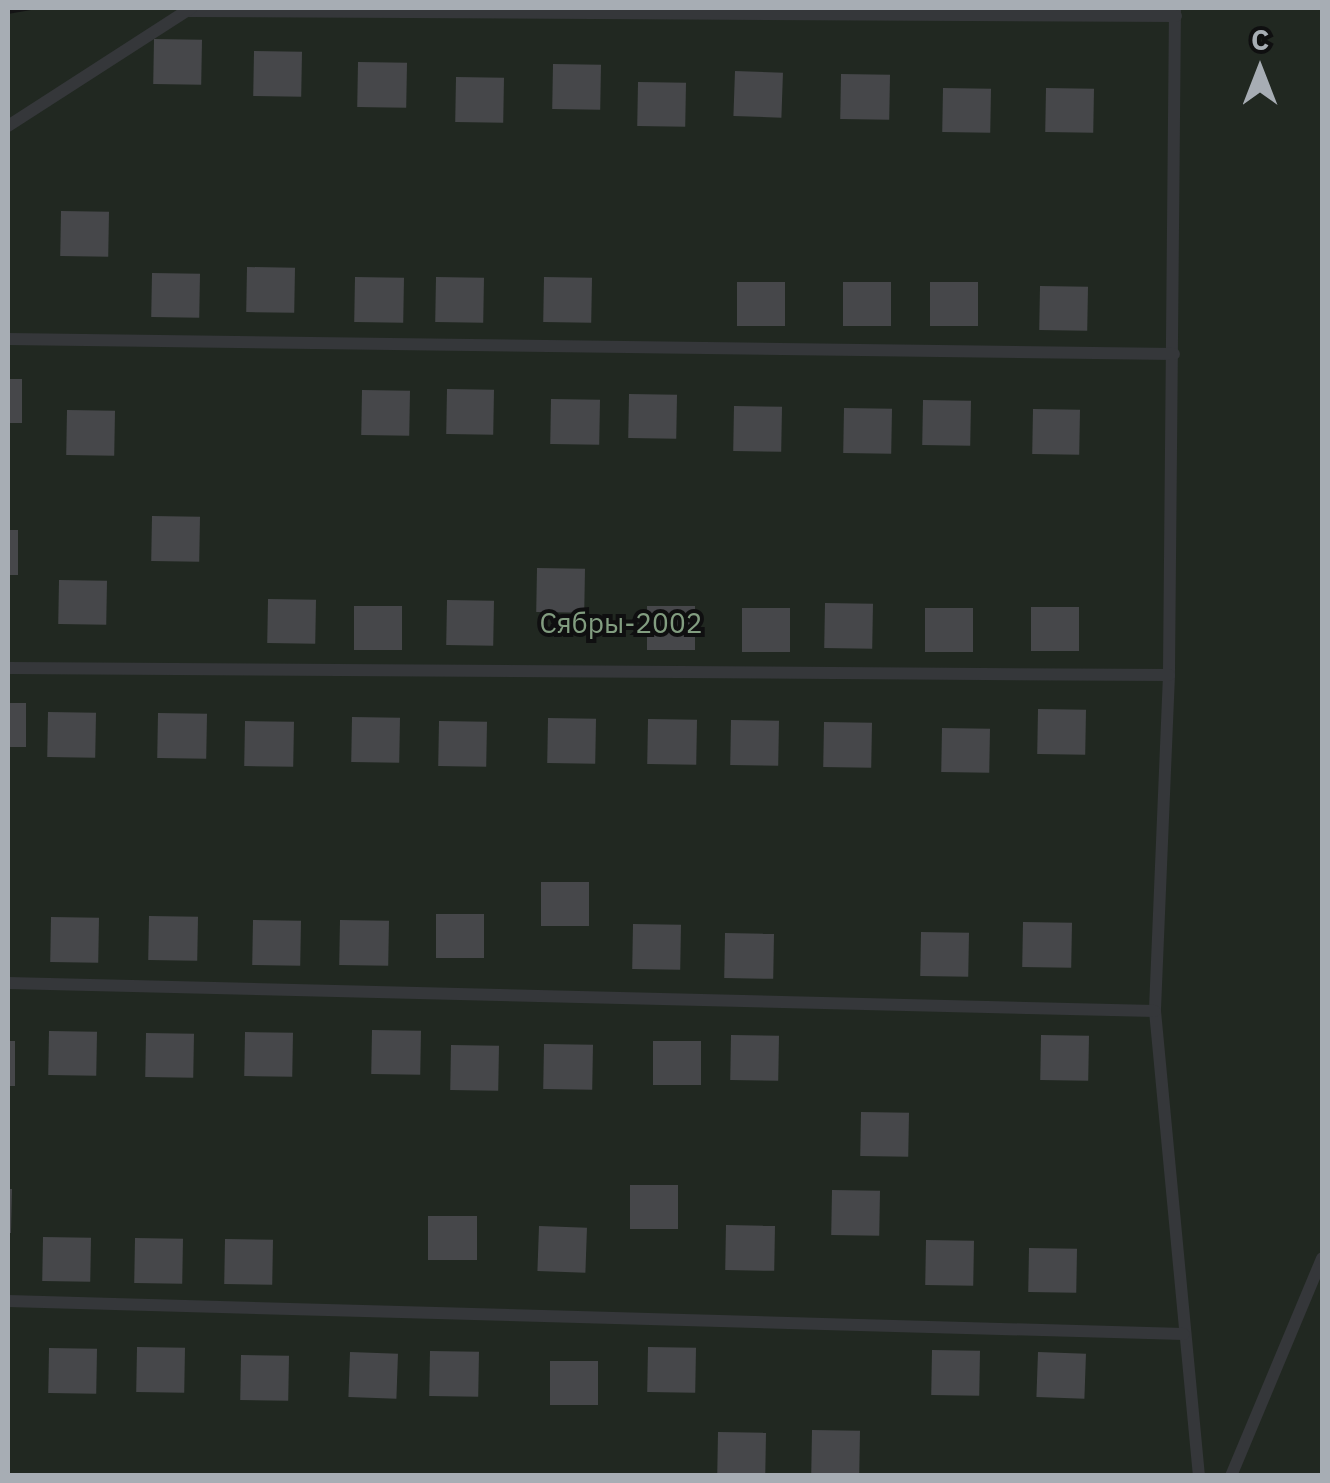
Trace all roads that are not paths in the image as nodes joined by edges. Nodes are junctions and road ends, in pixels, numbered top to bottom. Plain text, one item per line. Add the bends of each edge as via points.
1 (190, 10) edge
2 (1176, 12) edge
3 (8, 126) edge
4 (8, 339) edge
5 (1174, 354) junction
6 (8, 668) edge
7 (1169, 675) junction
8 (8, 983) edge
9 (1154, 1012) junction
10 (1322, 1258) edge
11 (8, 1300) edge
12 (1317, 1300) edge
13 (1184, 1334) junction
14 (1199, 1476) edge
15 (1231, 1476) edge

1 - 2 lane
1 - 3 lane
2 - 5 lane
4 - 5 lane
5 - 7 lane
6 - 7 lane
7 - 9 lane
8 - 9 lane
9 - 13 lane
10 - 12 lane
11 - 13 lane
12 - 15 lane
13 - 14 lane

